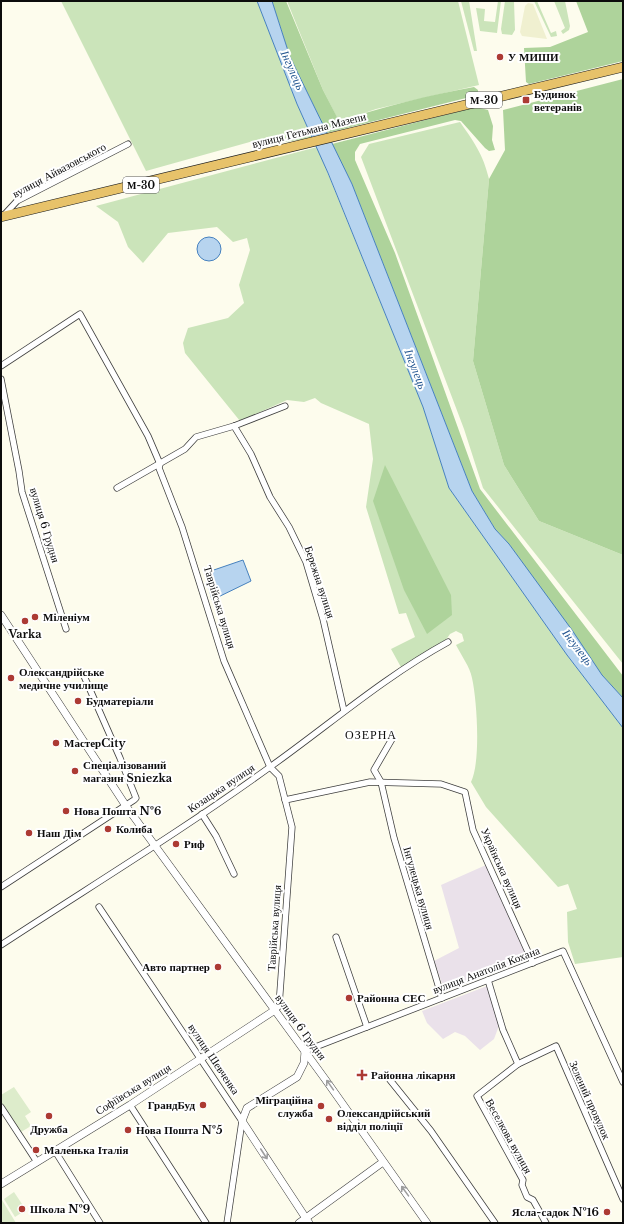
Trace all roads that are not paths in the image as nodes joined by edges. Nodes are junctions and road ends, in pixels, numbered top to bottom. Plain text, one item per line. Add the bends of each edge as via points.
1 (623, 67) edge
2 (128, 144) dead end
3 (1, 217) edge
4 (1, 366) edge
5 (1, 379) edge
6 (3, 399) edge
7 (285, 406) dead end
8 (234, 426) junction
9 (160, 464) junction
10 (117, 488) dead end
11 (1, 615) edge
12 (66, 630) dead end
13 (448, 642) dead end
14 (84, 676) dead end
15 (344, 711) junction
16 (392, 738) dead end
17 (270, 767) junction
18 (381, 782) junction
19 (286, 800) junction
20 (126, 806) junction
21 (202, 814) junction
22 (154, 845) junction
23 (234, 874) dead end
24 (1, 887) edge
25 (99, 907) dead end
26 (336, 937) dead end
27 (1, 945) edge
28 (533, 963) junction
29 (488, 980) junction
30 (442, 998) junction
31 (275, 1010) junction
32 (367, 1027) junction
33 (305, 1050) junction
34 (201, 1059) junction
35 (518, 1064) junction
36 (390, 1080) dead end
37 (623, 1082) edge
38 (130, 1105) junction
39 (1, 1107) edge
40 (242, 1121) junction
41 (55, 1151) junction
42 (37, 1162) junction
43 (383, 1162) junction
44 (1, 1184) edge
45 (623, 1199) edge
46 (308, 1221) edge
47 (100, 1223) edge
48 (206, 1223) edge
49 (227, 1223) edge
50 (299, 1223) edge
51 (428, 1223) edge
52 (495, 1223) edge
53 (546, 1223) edge

1 - 3 highway, вулиця Гетьмана Мазепи / М-30
2 - 3 street, вулиця Айвазовського via 17,201
4 - 9 street, Таврійська вулиця via 80,314 144,429
5 - 6 street, вулиця 6 Грудня
6 - 12 street, вулиця 6 Грудня via 22,492
7 - 8 street
8 - 9 street via 196,437 185,449
8 - 15 street, Бережна вулиця via 306,562
9 - 10 street
9 - 17 street, Таврійська вулиця via 159,468 197,569 224,661
11 - 20 street, вулиця 6 Грудня
13 - 15 street, Козацька вулиця
14 - 20 street via 136,798
15 - 17 street, Козацька вулиця
16 - 18 street via 374,770
17 - 19 street, Таврійська вулиця via 279,776
17 - 21 street, Козацька вулиця
18 - 19 street, Українська вулиця via 370,782
18 - 28 street, Українська вулиця via 441,784 465,792 473,830
18 - 30 street, Інгулецька вулиця via 394,838
19 - 31 street, Таврійська вулиця via 292,827 279,1006
20 - 22 street, вулиця 6 Грудня
20 - 24 street
21 - 22 street, Козацька вулиця
21 - 23 street
22 - 27 street, Козацька вулиця
22 - 31 street, вулиця 6 Грудня
25 - 34 street, вулиця Шевченка
26 - 32 street
28 - 29 street, вулиця Анатолія Кохана
28 - 37 street, вулиця Анатолія Кохана via 563,951
29 - 30 street, вулиця Анатолія Кохана
29 - 35 street
30 - 32 street, вулиця Анатолія Кохана
31 - 33 street, вулиця 6 Грудня
31 - 34 street, Софіївська вулиця
32 - 33 street, вулиця Анатолія Кохана
33 - 40 street via 304,1063 297,1078 246,1108
43 -> 33 street, вулиця 6 Грудня
34 - 38 street, Софіївська вулиця
34 - 40 street, вулиця Шевченка
35 - 45 street, Зелений провулок via 556,1046
35 - 53 street, Веселкова вулиця via 477,1096 523,1180 522,1185 527,1197 534,1200
36 - 52 street via 431,1131
38 - 41 street, Софіївська вулиця
38 - 48 street
39 - 42 street
40 -> 46 street, вулиця Шевченка
40 - 49 street
41 - 42 street, Софіївська вулиця
41 - 47 street
42 - 44 street, Софіївська вулиця
43 - 46 street
51 -> 43 street, вулиця 6 Грудня
46 - 50 street

